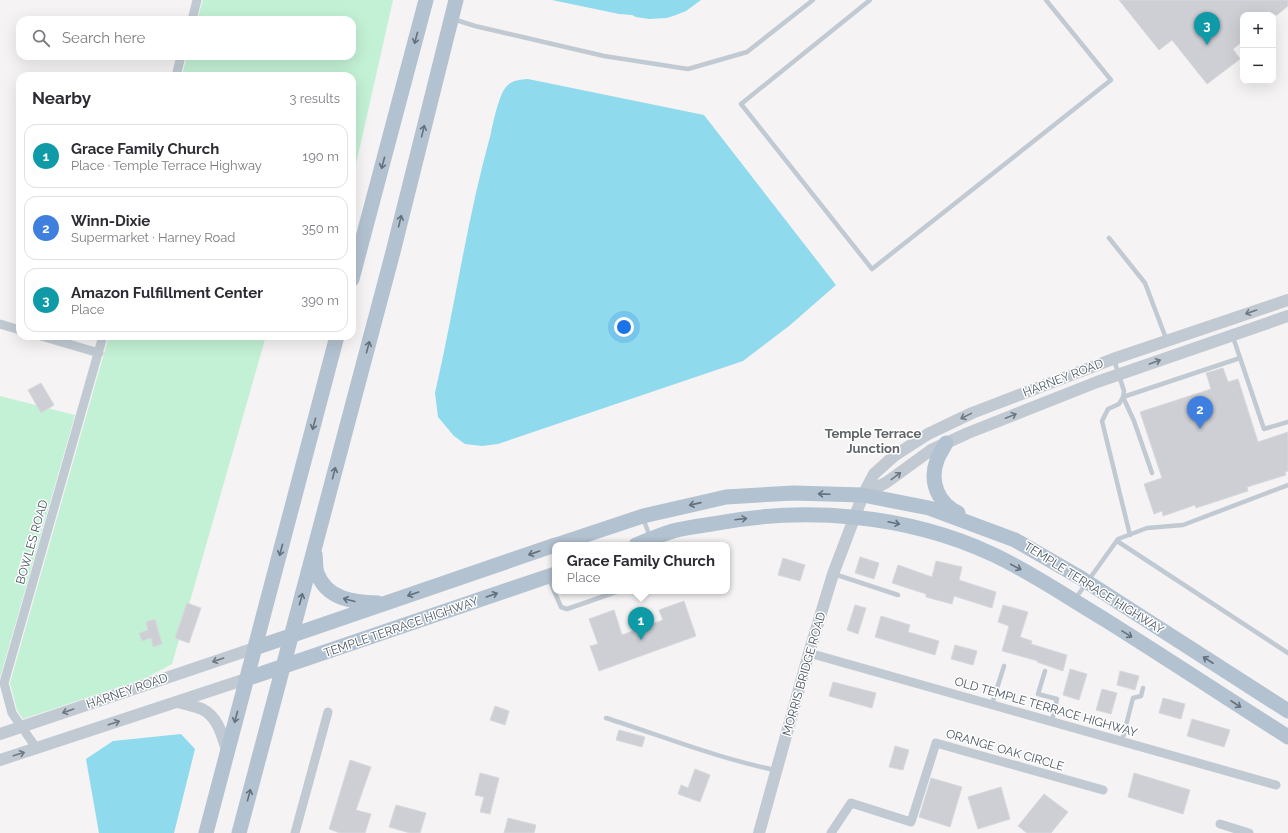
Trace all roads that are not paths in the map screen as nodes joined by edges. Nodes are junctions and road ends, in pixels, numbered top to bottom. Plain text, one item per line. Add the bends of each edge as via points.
1 (197, 0) edge
2 (426, 0) edge
3 (445, 0) edge
4 (456, 0) edge
5 (813, 0) edge
6 (870, 0) edge
7 (1046, 0) edge
8 (193, 16) edge
9 (451, 18) junction
10 (181, 60) edge
11 (177, 72) edge
12 (1109, 238) dead end
13 (356, 264) edge
14 (1288, 300) edge
15 (1288, 316) edge
16 (0, 324) edge
17 (16, 329) edge
18 (1232, 335) junction
19 (55, 340) edge
20 (102, 340) edge
21 (336, 340) edge
22 (1167, 341) junction
23 (99, 353) junction
24 (1240, 358) junction
25 (1113, 359) junction
26 (1119, 375) junction
27 (1123, 397) junction
28 (1288, 422) edge
29 (946, 443) junction
30 (1152, 473) dead end
31 (1288, 485) edge
32 (863, 495) junction
33 (642, 516) junction
34 (855, 518) junction
35 (1130, 535) junction
36 (1016, 540) junction
37 (1117, 541) junction
38 (565, 542) edge
39 (651, 542) edge
40 (552, 546) edge
41 (314, 550) junction
42 (833, 574) junction
43 (551, 575) edge
44 (1088, 582) junction
45 (557, 594) edge
46 (610, 594) edge
47 (898, 595) dead end
48 (1074, 600) junction
49 (387, 603) junction
50 (291, 636) junction
51 (255, 648) junction
52 (809, 653) junction
53 (1288, 653) edge
54 (283, 666) junction
55 (1004, 666) dead end
56 (1045, 671) dead end
57 (246, 679) junction
58 (1143, 688) dead end
59 (178, 702) junction
60 (992, 704) junction
61 (1288, 711) edge
62 (328, 712) dead end
63 (606, 718) dead end
64 (1052, 721) junction
65 (20, 727) junction
66 (0, 734) edge
67 (1288, 738) edge
68 (1122, 741) junction
69 (37, 749) junction
70 (227, 750) junction
71 (0, 760) edge
72 (777, 770) junction
73 (1276, 785) dead end
74 (1103, 790) dead end
75 (1220, 824) dead end
76 (207, 829) edge
77 (239, 833) edge
78 (295, 833) edge
79 (759, 833) edge
80 (831, 833) edge
81 (1249, 833) edge

1 - 8 street
2 -> 13 main road
3 - 9 main road
4 - 9 main road
5 - 9 lane via 747,52 688,69 604,56 474,26
6 - 7 lane via 741,104 872,269 1111,80
41 -> 9 main road
10 - 11 street
12 - 22 lane via 1145,283
14 -> 22 street, HARNEY ROAD
15 - 18 street, HARNEY ROAD
16 - 17 street
18 - 24 lane
26 -> 18 street, HARNEY ROAD
19 - 23 street
20 - 23 street, BOWLES ROAD
21 -> 51 main road
22 - 25 street, HARNEY ROAD
23 - 65 street, BOWLES ROAD via 4,683 12,713
24 - 27 lane
24 - 28 lane via 1264,429
25 - 26 lane
25 -> 32 street, HARNEY ROAD via 972,413 928,434 894,456 874,474
26 - 27 lane via 1124,391
29 -> 26 street, HARNEY ROAD
27 - 30 lane
27 - 35 lane via 1120,404 1108,409 1102,422
32 -> 29 street, HARNEY ROAD via 887,482 931,450
29 - 36 main road via 937,461 934,476 942,502 950,509
31 - 35 lane via 1184,525 1147,528
32 -> 33 main road, TEMPLE TERRACE HIGHWAY via 792,493 726,497
32 - 34 street, HARNEY ROAD
32 - 36 main road, TEMPLE TERRACE HIGHWAY via 929,508
33 - 38 main road, TEMPLE TERRACE HIGHWAY
33 - 39 lane
39 -> 34 main road, TEMPLE TERRACE HIGHWAY via 674,531 730,520 808,514
34 - 42 street, MORRIS BRIDGE ROAD
34 -> 48 main road, TEMPLE TERRACE HIGHWAY via 921,529 978,548
35 - 37 lane
36 - 44 main road, TEMPLE TERRACE HIGHWAY
37 - 44 lane
37 - 53 lane
40 -> 49 main road, TEMPLE TERRACE HIGHWAY
49 -> 41 main road via 355,602 334,594 317,573
50 -> 41 main road
42 - 47 lane
42 - 52 street, MORRIS BRIDGE ROAD
54 -> 43 main road, TEMPLE TERRACE HIGHWAY
44 - 48 lane
61 -> 44 main road, TEMPLE TERRACE HIGHWAY
45 - 46 lane via 561,607 567,609
48 -> 67 main road, TEMPLE TERRACE HIGHWAY
49 - 50 main road, TEMPLE TERRACE HIGHWAY
50 - 51 main road, TEMPLE TERRACE HIGHWAY
50 - 54 main road
51 - 57 main road
51 -> 65 street, HARNEY ROAD
52 - 60 street, OLD TEMPLE TERRACE HIGHWAY
52 - 72 street, MORRIS BRIDGE ROAD
54 - 57 main road, TEMPLE TERRACE HIGHWAY
77 -> 54 main road
55 - 60 lane
56 - 64 lane via 1038,694 1057,700
57 - 59 street
57 -> 70 main road
58 - 68 lane via 1141,696 1133,698
69 -> 59 street
59 - 70 street via 202,709 213,718 221,731
60 - 64 street, OLD TEMPLE TERRACE HIGHWAY
62 - 78 street
63 - 72 lane via 701,751
64 - 68 street, OLD TEMPLE TERRACE HIGHWAY
65 - 66 street, HARNEY ROAD
65 - 69 street, BOWLES ROAD
68 - 73 street, OLD TEMPLE TERRACE HIGHWAY
71 -> 69 street
70 - 76 main road
72 - 79 street, MORRIS BRIDGE ROAD
74 - 80 street, ORANGE OAK CIRCLE via 936,743 911,822 851,803
75 - 81 street

